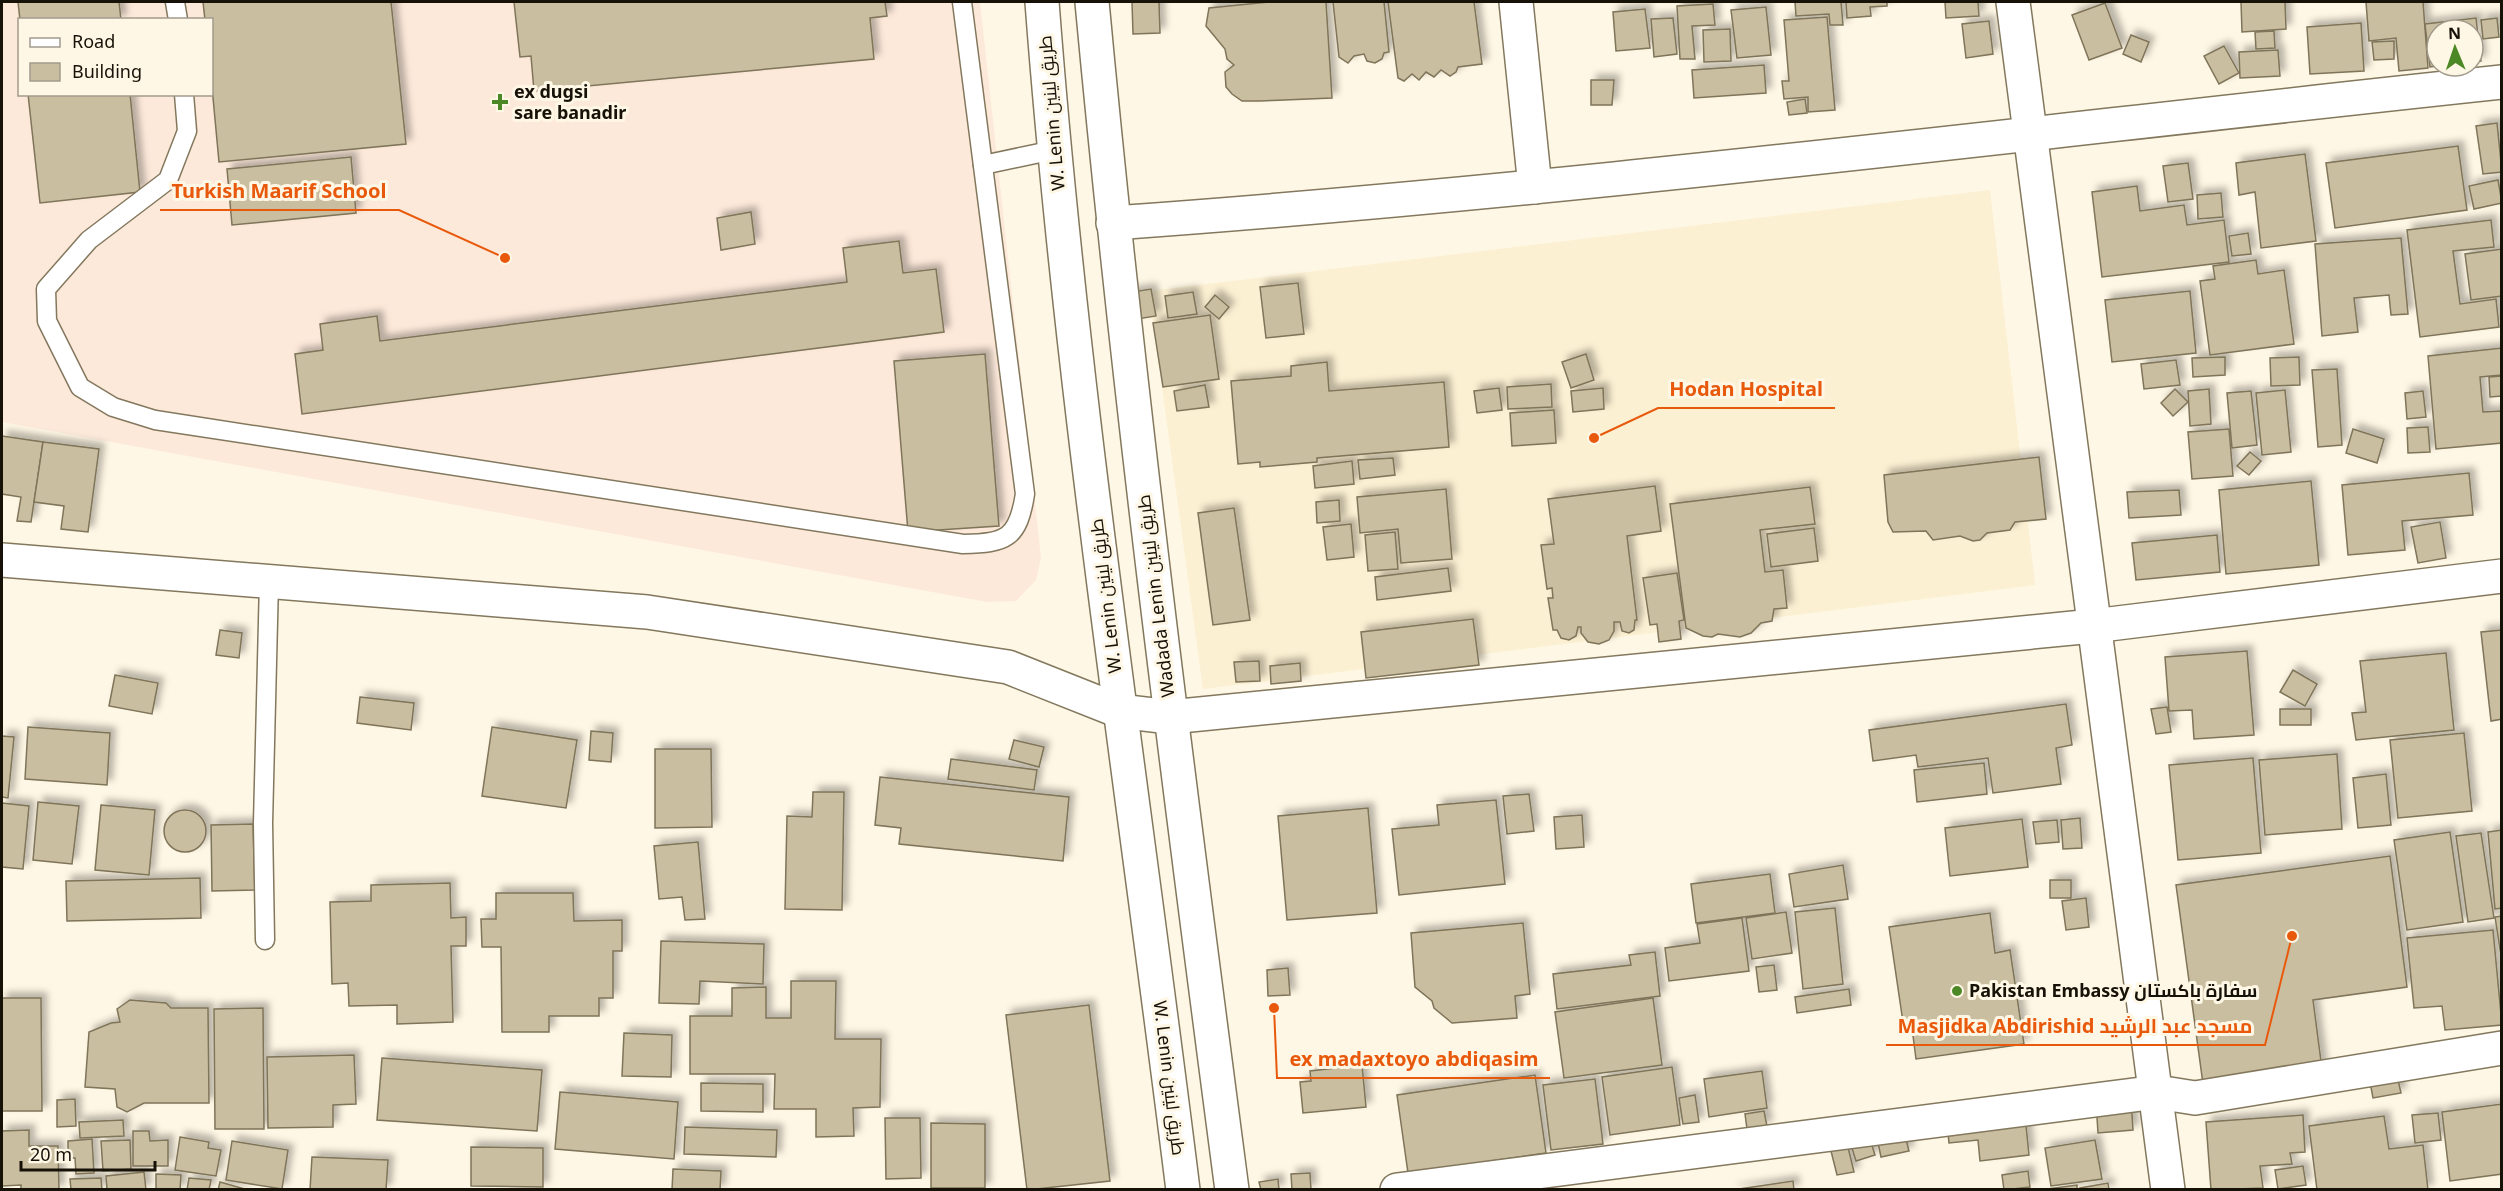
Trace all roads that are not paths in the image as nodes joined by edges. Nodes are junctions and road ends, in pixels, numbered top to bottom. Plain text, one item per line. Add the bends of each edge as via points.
1 (175, 2) edge
2 (962, 2) edge
3 (1042, 2) edge
4 (1092, 2) edge
5 (1516, 2) edge
6 (2013, 2) edge
7 (178, 18) edge
8 (2502, 82) edge
9 (184, 96) edge
10 (2031, 132) junction
11 (1054, 150) junction
12 (983, 165) junction
13 (1535, 187) junction
14 (1113, 223) junction
15 (2, 560) edge
16 (2502, 576) edge
17 (269, 581) junction
18 (2093, 626) junction
19 (1119, 711) junction
20 (1170, 717) junction
21 (266, 939) dead end
22 (2502, 1048) edge
23 (2157, 1092) junction
24 (1183, 1190) edge
25 (1232, 1190) edge
26 (1397, 1190) edge
27 (2168, 1190) edge

1 - 7 lane
2 - 12 lane
3 - 11 street, W. Lenin طريق لينين
4 - 14 street, Wadada Lenin طريق لينين
5 - 13 street
6 - 10 street
8 - 10 street
9 - 12 lane via 187,131 168,180 88,240 46,289 47,321 80,387 113,407 155,420 963,544 991,544 1008,536 1021,520 1025,494
10 - 13 street
10 - 18 street
11 - 12 lane
11 - 19 street, W. Lenin طريق لينين
13 - 14 street
14 - 20 street, Wadada Lenin طريق لينين
15 - 17 street
16 - 18 street
17 - 19 street via 635,611 1008,667
17 - 21 lane via 263,823
18 - 20 street
18 - 23 street
19 - 20 street
19 - 24 street, W. Lenin طريق لينين
20 - 25 street, Wadada Lenin طريق لينين
22 - 23 street via 2195,1098
23 - 26 street
23 - 27 street

